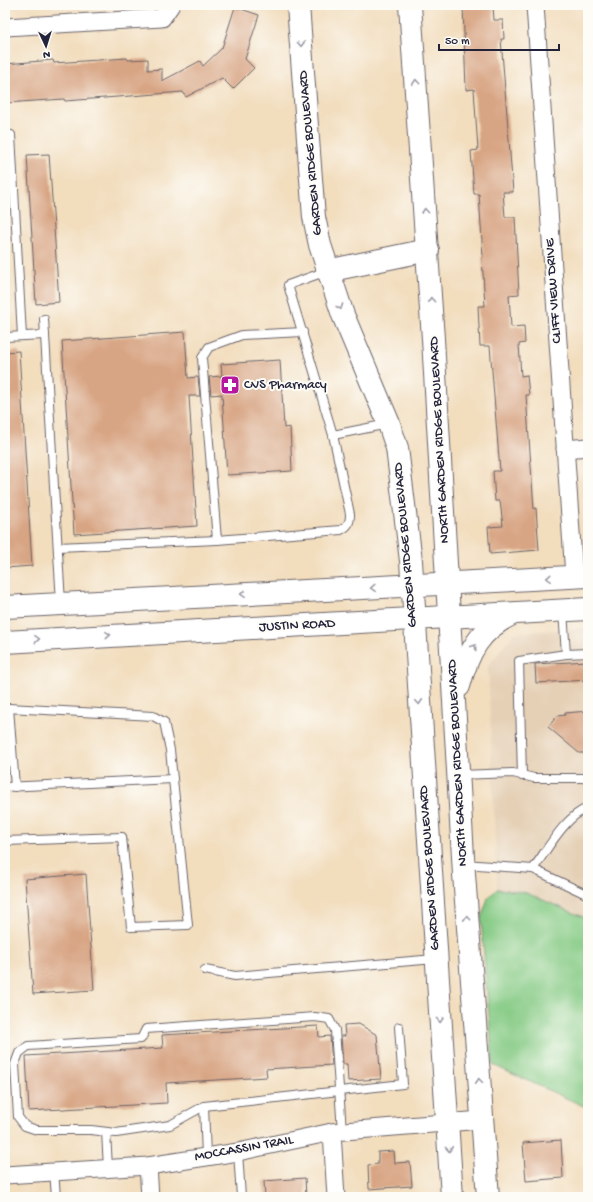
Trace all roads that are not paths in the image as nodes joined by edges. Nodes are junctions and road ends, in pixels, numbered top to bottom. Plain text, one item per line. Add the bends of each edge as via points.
1 (298, 5) edge
2 (410, 5) edge
3 (535, 5) edge
4 (171, 7) edge
5 (5, 27) edge
6 (5, 135) edge
7 (428, 250) junction
8 (327, 271) junction
9 (44, 319) dead end
10 (303, 332) junction
11 (45, 335) junction
12 (22, 336) junction
13 (5, 337) edge
14 (389, 424) junction
15 (334, 434) junction
16 (588, 447) edge
17 (565, 449) junction
18 (217, 540) junction
19 (58, 547) junction
20 (581, 576) edge
21 (448, 583) junction
22 (412, 586) junction
23 (61, 603) junction
24 (5, 607) edge
25 (588, 609) edge
26 (563, 611) junction
27 (512, 614) junction
28 (450, 617) junction
29 (414, 620) junction
30 (69, 637) junction
31 (5, 642) edge
32 (588, 653) edge
33 (566, 654) junction
34 (455, 711) junction
35 (459, 775) junction
36 (522, 776) junction
37 (588, 778) edge
38 (173, 779) junction
39 (5, 787) edge
40 (15, 787) junction
41 (588, 808) edge
42 (5, 841) edge
43 (464, 869) junction
44 (533, 869) junction
45 (588, 894) edge
46 (470, 957) junction
47 (436, 959) junction
48 (205, 970) dead end
49 (399, 1027) dead end
50 (339, 1090) junction
51 (204, 1106) junction
52 (482, 1120) junction
53 (447, 1124) junction
54 (106, 1132) junction
55 (337, 1132) junction
56 (238, 1152) junction
57 (206, 1156) junction
58 (148, 1166) junction
59 (108, 1168) junction
60 (54, 1171) junction
61 (5, 1175) edge
62 (56, 1197) edge
63 (150, 1197) edge
64 (241, 1197) edge
65 (336, 1197) edge
66 (452, 1197) edge
67 (488, 1197) edge

1 -> 8 main road, GARDEN RIDGE BOULEVARD via 314,217
7 -> 2 main road, NORTH GARDEN RIDGE BOULEVARD
3 - 17 street, CLIFF VIEW DRIVE
4 - 5 street via 162,18
6 - 12 lane via 11,135
7 - 8 main road
21 -> 7 main road, NORTH GARDEN RIDGE BOULEVARD
8 - 10 lane via 288,285
8 -> 14 main road, GARDEN RIDGE BOULEVARD
9 - 11 lane
10 - 15 lane
10 - 18 lane via 242,335 209,347 202,358
11 - 12 lane
11 - 19 lane
12 - 13 lane
14 - 15 lane
14 - 22 main road, GARDEN RIDGE BOULEVARD via 397,448
15 - 18 lane via 350,514 347,527 341,530
16 - 17 street
17 - 20 street, CLIFF VIEW DRIVE
18 - 19 lane
19 - 23 lane
20 -> 21 main road
21 - 22 main road
21 - 28 main road, NORTH GARDEN RIDGE BOULEVARD
22 -> 23 main road
22 - 29 main road, GARDEN RIDGE BOULEVARD
23 - 24 main road
23 - 30 main road
25 - 26 main road, JUSTIN ROAD
26 - 27 main road, JUSTIN ROAD
26 - 33 lane
27 - 28 main road, JUSTIN ROAD
34 -> 27 main road via 459,686 470,651 497,621
28 - 29 main road, JUSTIN ROAD
28 - 34 main road, NORTH GARDEN RIDGE BOULEVARD
30 -> 29 main road, JUSTIN ROAD
29 -> 47 main road, GARDEN RIDGE BOULEVARD
31 -> 30 main road, JUSTIN ROAD
32 - 33 lane
33 - 36 lane via 519,661
34 - 35 main road, NORTH GARDEN RIDGE BOULEVARD
35 - 36 lane via 513,773
35 - 43 main road, NORTH GARDEN RIDGE BOULEVARD
36 - 37 lane
38 - 40 lane
38 - 40 lane via 164,722 153,716 9,708
38 - 42 lane via 188,924 131,927 122,837
39 - 40 lane
41 - 44 lane via 575,814 565,823
43 - 44 lane
46 -> 43 main road
44 - 45 lane
46 - 47 main road
52 -> 46 main road
47 - 48 lane via 235,976
47 -> 53 main road, GARDEN RIDGE BOULEVARD
49 - 50 lane via 403,1084
50 - 51 lane
50 - 54 lane via 335,1030 329,1019 315,1017 146,1029 141,1039 28,1046 19,1053 15,1064 18,1117 25,1126 37,1130
50 - 55 lane
51 - 54 lane via 170,1125 116,1133
51 - 57 lane
52 - 53 street, MOCCASSIN TRAIL
52 - 67 main road
53 - 55 street, MOCCASSIN TRAIL
53 -> 66 main road
54 - 59 lane
55 - 56 street, MOCCASSIN TRAIL
55 - 65 street
56 - 57 street, MOCCASSIN TRAIL
56 - 64 lane
57 - 58 street, MOCCASSIN TRAIL
58 - 59 street, MOCCASSIN TRAIL
58 - 63 street
59 - 60 street, MOCCASSIN TRAIL
60 - 61 street, MOCCASSIN TRAIL
60 - 62 lane

